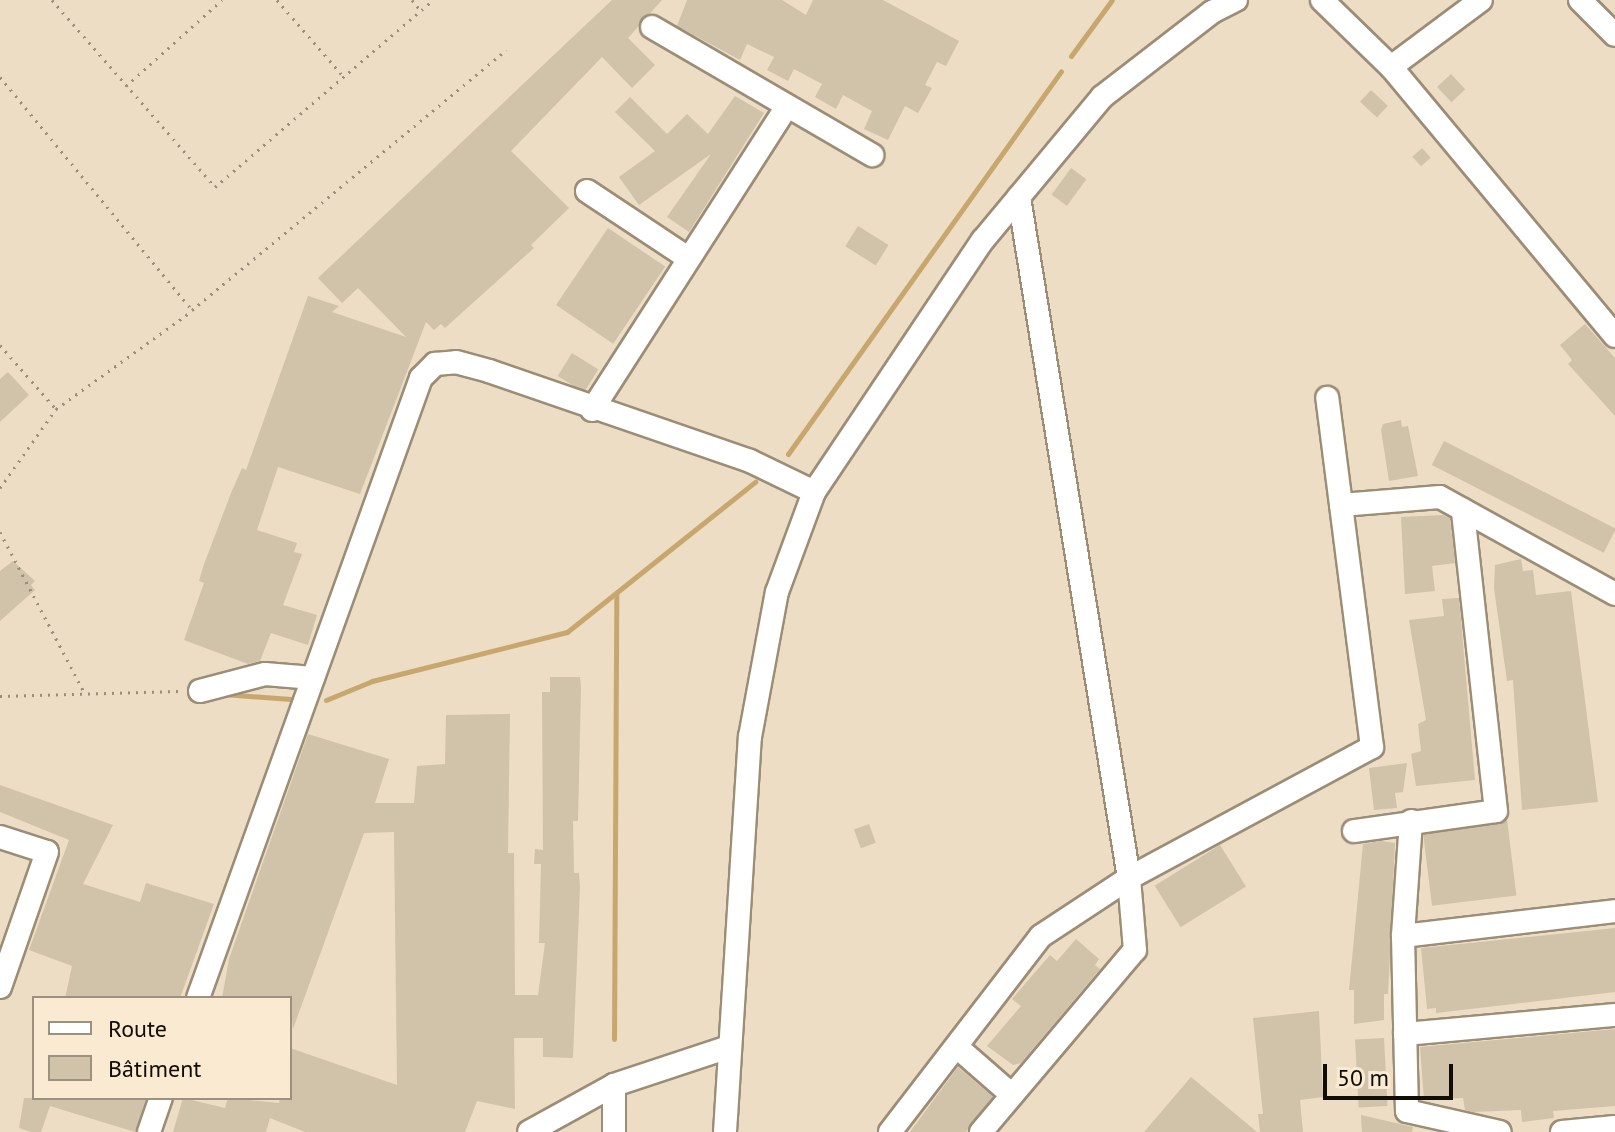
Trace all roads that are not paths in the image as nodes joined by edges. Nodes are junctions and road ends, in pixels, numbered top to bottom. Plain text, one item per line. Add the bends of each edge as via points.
1 (1236, 0) edge
2 (1322, 0) edge
3 (1481, 0) edge
4 (1580, 0) edge
5 (652, 27) dead end
6 (1615, 35) edge
7 (1391, 67) junction
8 (786, 108) junction
9 (872, 155) dead end
10 (587, 191) dead end
11 (1019, 197) junction
12 (688, 258) junction
13 (1615, 336) edge
14 (1327, 398) dead end
15 (592, 410) junction
16 (814, 492) junction
17 (1341, 505) junction
18 (1463, 510) junction
19 (1615, 594) edge
20 (313, 678) junction
21 (200, 691) road end
22 (1411, 821) junction
23 (1354, 831) dead end
24 (0, 837) edge
25 (1129, 878) junction
26 (1615, 911) edge
27 (1403, 936) junction
28 (0, 987) edge
29 (199, 996) edge
30 (1615, 1015) edge
31 (1405, 1034) junction
32 (729, 1047) junction
33 (957, 1047) junction
34 (614, 1085) junction
35 (1012, 1095) junction
36 (160, 1100) edge
37 (1615, 1127) edge
38 (149, 1132) edge
39 (529, 1132) edge
40 (614, 1132) edge
41 (725, 1132) edge
42 (890, 1132) edge
43 (981, 1132) edge
44 (1500, 1132) edge
45 (1562, 1132) edge

1 - 11 street via 1212,12 1102,97
2 - 7 street
3 - 7 street
4 - 6 street
5 - 8 street
7 - 13 street
8 - 9 street
8 - 12 street
10 - 12 street
11 - 16 street via 983,240
11 - 25 street
12 - 15 street
14 - 17 street
15 - 16 street via 750,461
15 - 20 street via 489,371 456,362 435,364 421,378
16 - 32 street via 777,592 750,737
17 - 18 street via 1440,497
17 - 25 street via 1372,747
18 - 19 street
18 - 22 street via 1496,811
20 - 21 street via 265,674
20 - 29 street
22 - 23 street
22 - 27 street
24 - 28 street via 47,852
25 - 33 street via 1041,936
25 - 35 street via 1135,950
26 - 27 street
27 - 31 street
30 - 31 street
31 - 44 street via 1407,1111
32 - 34 street
32 - 41 street
33 - 35 street
33 - 42 street
34 - 39 street
34 - 40 street
35 - 43 street
36 - 38 street
37 - 45 street

